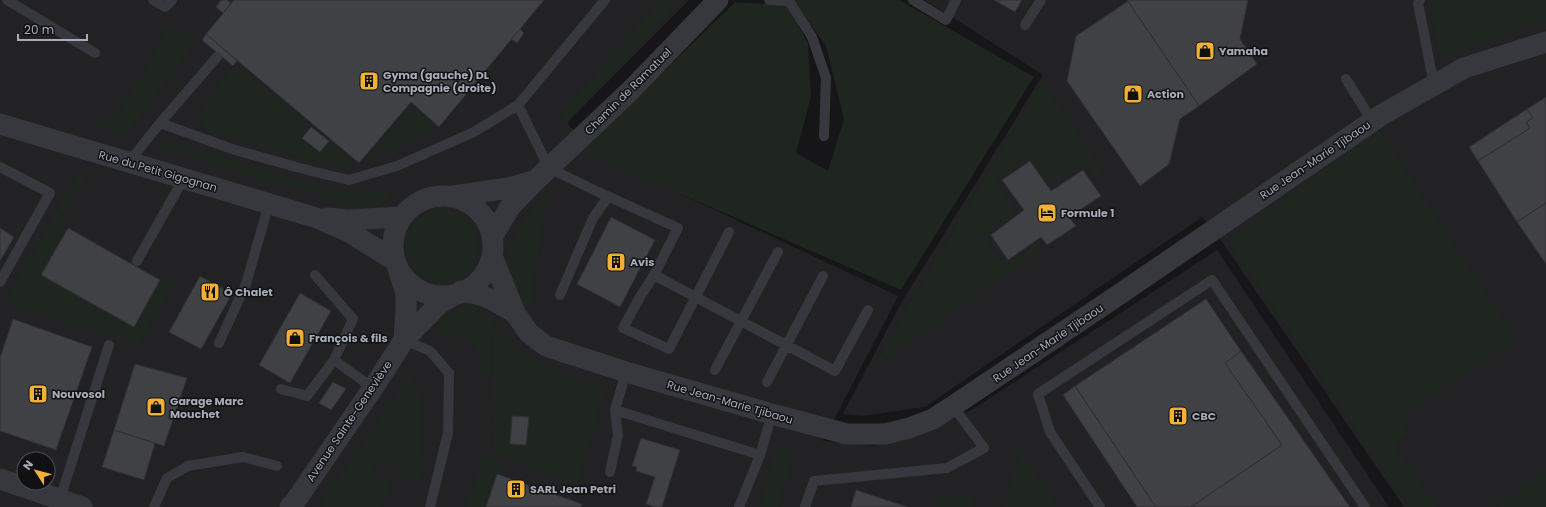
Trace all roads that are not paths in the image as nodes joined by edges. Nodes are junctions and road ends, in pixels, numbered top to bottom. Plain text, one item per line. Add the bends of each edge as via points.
1 (7, 0) edge
2 (153, 0) edge
3 (172, 0) edge
4 (605, 0) edge
5 (718, 0) edge
6 (769, 0) edge
7 (913, 0) edge
8 (956, 0) edge
9 (1041, 0) edge
10 (1420, 0) edge
11 (1025, 25) dead end
12 (1546, 42) edge
13 (95, 53) dead end
14 (217, 56) dead end
15 (1346, 79) dead end
16 (1434, 85) junction
17 (518, 105) junction
18 (1372, 121) junction
19 (160, 123) junction
20 (0, 124) edge
21 (824, 136) dead end
22 (129, 162) junction
23 (0, 167) edge
24 (543, 174) junction
25 (184, 178) junction
26 (453, 196) junction
27 (608, 197) junction
28 (269, 202) junction
29 (401, 217) junction
30 (317, 218) junction
31 (729, 232) dead end
32 (492, 246) junction
33 (778, 252) dead end
34 (137, 261) dead end
35 (397, 266) junction
36 (316, 275) dead end
37 (654, 275) junction
38 (823, 276) dead end
39 (0, 282) edge
40 (458, 293) junction
41 (560, 295) dead end
42 (696, 297) junction
43 (868, 310) dead end
44 (516, 314) junction
45 (741, 321) junction
46 (404, 340) junction
47 (218, 343) dead end
48 (109, 345) dead end
49 (786, 345) junction
50 (334, 360) junction
51 (715, 370) dead end
52 (626, 372) junction
53 (767, 382) dead end
54 (373, 388) junction
55 (281, 389) dead end
56 (953, 406) junction
57 (615, 410) junction
58 (772, 414) junction
59 (760, 455) junction
60 (277, 466) dead end
61 (610, 472) dead end
62 (0, 479) edge
63 (60, 499) junction
64 (292, 506) edge
65 (82, 507) edge
66 (154, 507) edge
67 (430, 507) edge
68 (739, 507) edge
69 (805, 507) edge
70 (1100, 507) edge
71 (1365, 507) edge

1 - 13 lane
2 - 3 lane via 165,7
4 - 17 lane
5 - 24 street, Chemin de Ramatuel via 629,92
6 - 21 lane via 789,1 812,37 826,78
7 - 8 lane via 946,20
9 - 11 lane
10 - 16 lane via 1418,3
12 - 16 street, Rue Jean-Marie Tjibaou via 1464,68
14 - 19 lane
15 - 18 lane
16 - 18 street, Rue Jean-Marie Tjibaou
17 - 19 lane via 474,132 397,166 349,180 235,150
17 - 24 lane
18 - 56 street, Rue Jean-Marie Tjibaou
19 - 22 lane
20 - 22 street, Rue du Petit Gigognan
22 - 25 street, Rue du Petit Gigognan
23 - 39 lane via 50,193
24 - 26 street via 510,188
24 - 27 lane
24 - 32 street, Chemin de Ramatuel via 510,207
25 - 28 street, Rue du Petit Gigognan
25 - 34 lane
26 - 29 street via 433,196 415,204
26 - 32 street via 471,204 485,218
27 - 37 lane via 678,228
27 - 41 lane via 593,218
28 - 30 street, Rue du Petit Gigognan
28 - 47 lane via 246,284
29 - 30 street, Rue du Petit Gigognan via 348,220
29 - 35 street via 392,245
30 - 35 street, Rue du Petit Gigognan via 349,232
31 - 42 lane
32 - 40 street via 483,275 471,287
32 - 44 street, Rue Jean-Marie Tjibaou
33 - 45 lane
35 - 40 street via 408,282 422,291 434,295
35 - 46 street, Avenue Sainte-Geneviève via 406,293
36 - 50 lane via 353,319
37 - 42 lane
37 - 42 lane via 623,328 669,349
38 - 49 lane
40 - 44 street, Rue Jean-Marie Tjibaou via 481,295
40 - 46 street, Avenue Sainte-Geneviève via 439,304
42 - 45 lane
43 - 49 lane via 835,371
44 - 52 street, Rue Jean-Marie Tjibaou via 529,333 546,346
45 - 49 lane
45 - 51 lane
46 - 54 street, Avenue Sainte-Geneviève
46 - 67 lane via 430,351 449,373 448,434
48 - 63 lane
49 - 53 lane
50 - 54 lane
50 - 55 lane via 307,396
52 - 57 lane
52 - 58 street, Rue Jean-Marie Tjibaou
54 - 64 street, Avenue Sainte-Geneviève
56 - 58 street, Rue Jean-Marie Tjibaou via 933,419 885,434 847,434
56 - 69 lane via 984,448 948,468 814,481
57 - 59 lane
57 - 61 lane via 618,436
58 - 59 lane
59 - 68 lane
60 - 66 lane via 243,457 188,466 167,478
62 - 63 street
63 - 65 street
70 - 71 lane via 1050,432 1038,394 1212,280

